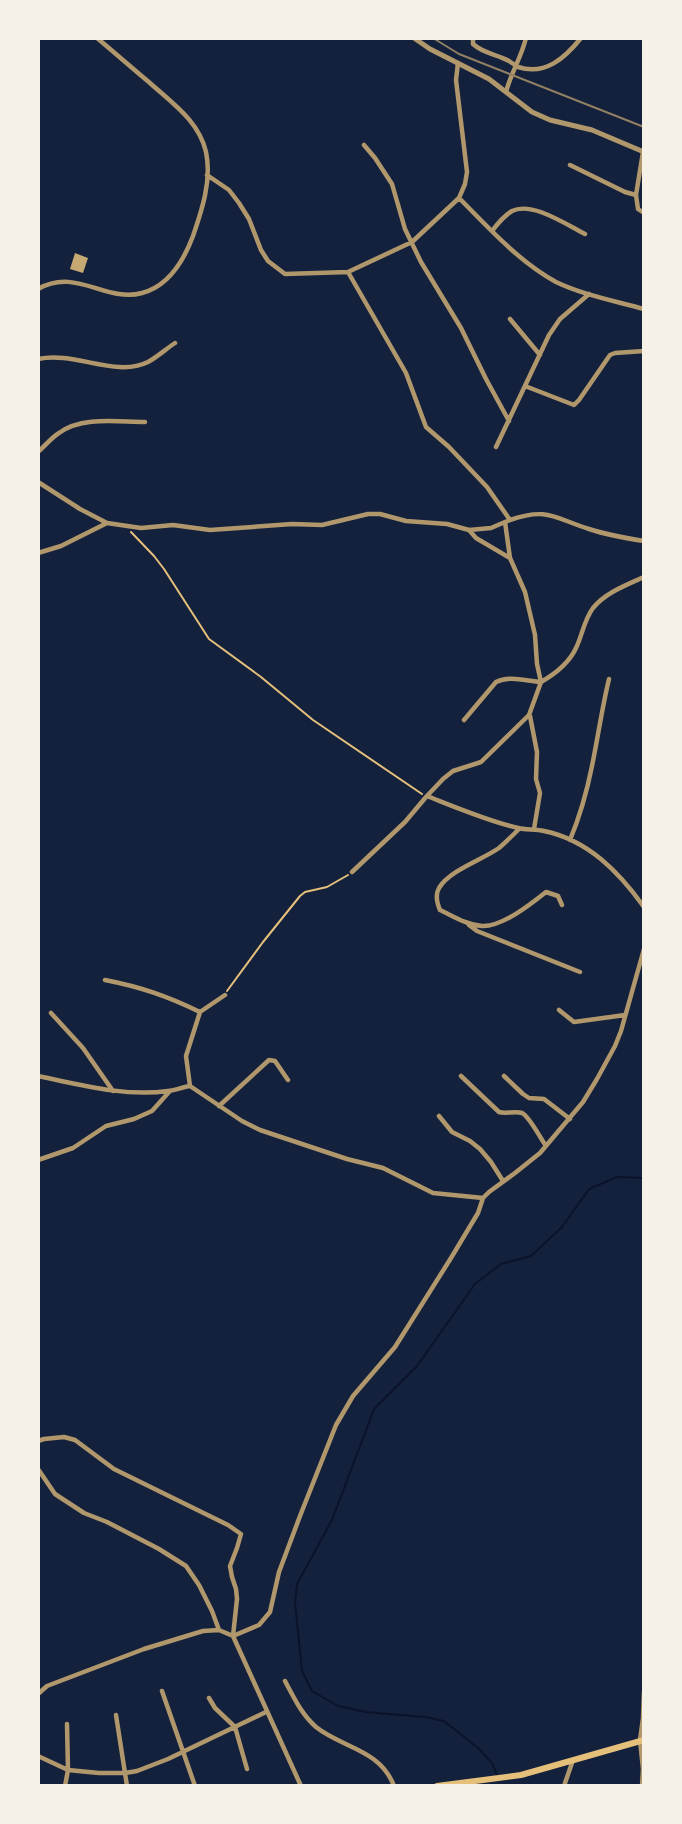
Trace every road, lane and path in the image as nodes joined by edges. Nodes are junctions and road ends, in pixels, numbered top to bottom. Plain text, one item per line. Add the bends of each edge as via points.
1 (97, 38) edge
2 (111, 38) edge
3 (414, 38) edge
4 (473, 38) edge
5 (526, 38) edge
6 (581, 38) edge
7 (106, 46) junction
8 (458, 63) junction
9 (515, 66) junction
10 (506, 92) junction
11 (364, 145) dead end
12 (643, 152) edge
13 (570, 165) dead end
14 (207, 175) junction
15 (636, 195) junction
16 (459, 198) junction
17 (643, 213) edge
18 (492, 230) junction
19 (585, 234) dead end
20 (412, 242) junction
21 (348, 272) junction
22 (38, 289) edge
23 (589, 294) junction
24 (643, 309) edge
25 (510, 319) dead end
26 (175, 343) dead end
27 (643, 351) edge
28 (540, 355) junction
29 (38, 359) edge
30 (524, 386) junction
31 (509, 421) junction
32 (145, 422) dead end
33 (496, 447) dead end
34 (38, 452) edge
35 (38, 482) edge
36 (508, 521) junction
37 (107, 523) junction
38 (125, 527) junction
39 (469, 530) junction
40 (643, 541) edge
41 (38, 553) edge
42 (510, 558) junction
43 (643, 577) edge
44 (610, 679) dead end
45 (541, 682) junction
46 (529, 715) junction
47 (464, 720) dead end
48 (426, 796) junction
49 (519, 829) junction
50 (534, 829) junction
51 (570, 840) junction
52 (352, 872) joint
53 (562, 905) dead end
54 (643, 907) edge
55 (465, 922) junction
56 (643, 948) edge
57 (580, 972) dead end
58 (105, 980) dead end
59 (225, 995) joint
60 (559, 1010) dead end
61 (200, 1012) junction
62 (51, 1013) dead end
63 (625, 1015) junction
64 (38, 1076) edge
65 (461, 1076) dead end
66 (504, 1076) dead end
67 (288, 1080) dead end
68 (190, 1086) junction
69 (113, 1091) junction
70 (169, 1091) junction
71 (219, 1106) junction
72 (439, 1116) dead end
73 (570, 1119) junction
74 (546, 1146) junction
75 (38, 1160) edge
76 (503, 1181) junction
77 (483, 1198) junction
78 (38, 1441) edge
79 (38, 1469) edge
80 (219, 1630) junction
81 (233, 1636) junction
82 (285, 1681) dead end
83 (162, 1691) dead end
84 (643, 1692) edge
85 (38, 1694) edge
86 (209, 1698) dead end
87 (266, 1712) junction
88 (116, 1715) dead end
89 (67, 1724) dead end
90 (234, 1727) junction
91 (642, 1740) edge
92 (183, 1750) junction
93 (38, 1756) edge
94 (574, 1759) junction
95 (247, 1769) dead end
96 (68, 1770) junction
97 (125, 1773) junction
98 (65, 1786) edge
99 (127, 1786) edge
100 (195, 1786) edge
101 (300, 1786) edge
102 (394, 1786) edge
103 (437, 1786) edge
104 (564, 1786) edge
105 (642, 1786) edge

1 - 7 street
2 - 7 street
3 - 8 street
4 - 9 street via 477,47
5 - 9 street
6 - 9 street via 564,57 544,69
7 - 14 street via 192,122 206,152
8 - 10 street
8 - 16 street via 467,172
9 - 10 street
10 - 12 street via 540,116 592,130
11 - 20 street via 392,184
12 - 15 street
13 - 15 street
14 - 21 street via 229,190 249,219 268,261 285,274
14 - 22 street via 191,240 179,265 156,288 129,295 61,281
15 - 17 street
16 - 18 street
16 - 20 street
18 - 19 street via 522,208 546,214
18 - 23 street via 540,271
20 - 21 street
20 - 31 street
21 - 36 street via 406,373 426,427 487,487
23 - 24 street
23 - 28 street via 560,319
25 - 28 street
26 - 29 street via 147,363 128,367 68,357
27 - 30 street via 610,355 574,405
28 - 30 street
30 - 31 street
31 - 33 street
32 - 34 street via 70,426
35 - 37 street
36 - 39 street
36 - 40 street via 530,514 554,515 589,529
36 - 42 street
37 - 38 street
37 - 41 street
38 - 39 street via 173,525 210,530 331,524 380,514
38 - 48 path via 164,569 209,639 313,720
39 - 42 street
42 - 45 street via 525,592
43 - 45 street via 592,610 569,660
44 - 51 street via 592,767
45 - 46 street
45 - 47 street via 509,678 496,682
46 - 48 street via 481,762 453,771
46 - 50 street via 540,793
48 - 49 street
48 - 52 street
49 - 50 street
49 - 55 street via 439,888 440,910
50 - 51 street
51 - 54 street via 592,851 617,873
52 - 59 path via 300,896
53 - 55 street via 558,896 546,892 495,924
55 - 57 street
56 - 63 street
58 - 61 street via 146,989
59 - 61 street
60 - 63 street via 574,1022
61 - 68 street via 186,1056
62 - 69 street
63 - 73 street via 615,1046
64 - 69 street
65 - 74 street via 499,1112 521,1113 530,1120
66 - 73 street via 529,1098 544,1099
67 - 71 street via 275,1061 269,1060
68 - 70 street
68 - 71 street
69 - 70 street
70 - 75 street via 152,1111 106,1126 73,1148
71 - 77 street via 260,1130 383,1168 433,1193
72 - 76 street via 452,1132 480,1149
73 - 74 street
74 - 76 street
76 - 77 street
77 - 81 street via 402,1336 353,1396 336,1425 279,1572 270,1612 260,1625
78 - 81 street via 75,1440 114,1469 241,1534 230,1566 237,1599
79 - 80 street via 55,1494 186,1566
80 - 81 street
80 - 85 street via 144,1648 47,1686
81 - 87 street
82 - 102 street via 309,1721 375,1759
83 - 92 street
84 - 91 street
86 - 90 street
87 - 90 street
87 - 101 street
88 - 97 street
89 - 96 street
90 - 92 street
90 - 95 street
91 - 94 main road
91 - 105 street
92 - 97 street
92 - 100 street
93 - 96 street
94 - 103 main road via 521,1774
94 - 104 street
96 - 97 street
96 - 98 street
97 - 99 street

